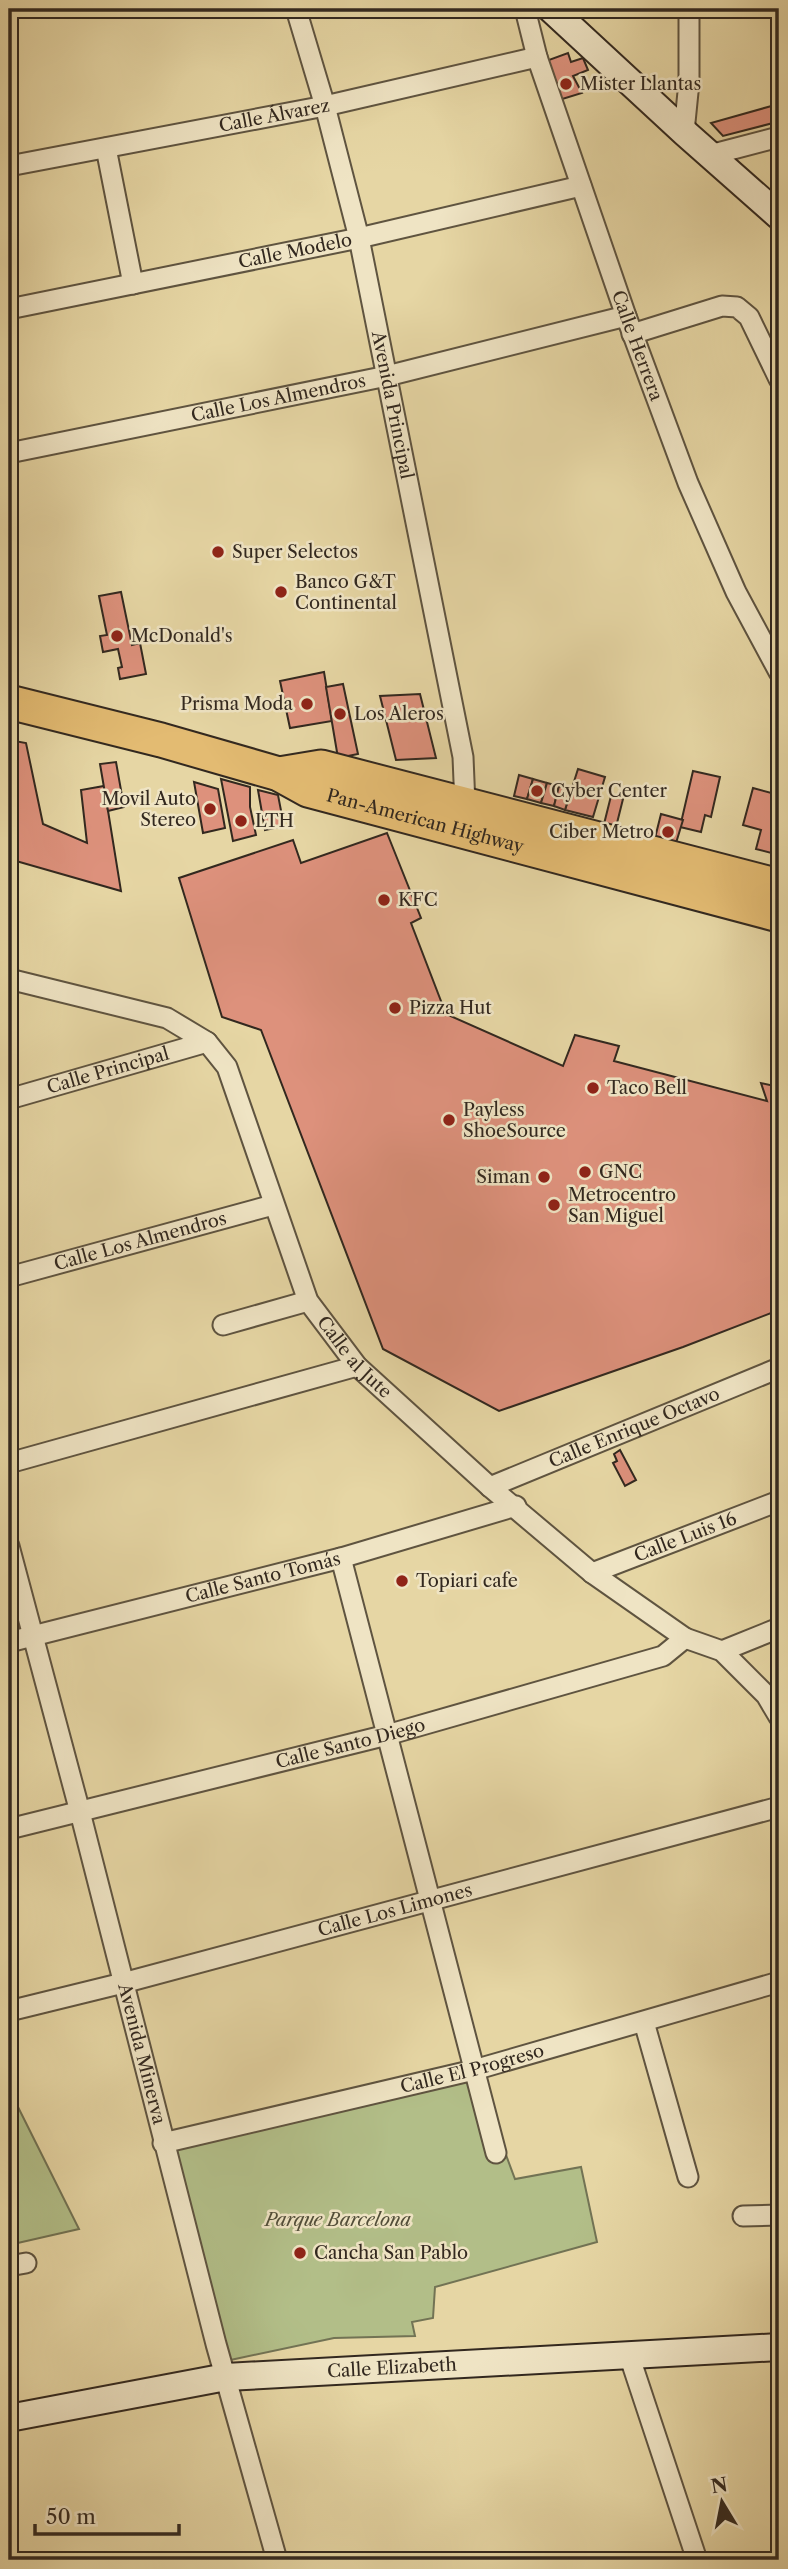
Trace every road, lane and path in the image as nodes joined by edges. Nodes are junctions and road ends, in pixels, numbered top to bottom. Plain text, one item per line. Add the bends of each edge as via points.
1 (296, 9) edge
2 (525, 9) edge
3 (689, 9) edge
4 (553, 10) edge
5 (537, 57) junction
6 (325, 106) junction
7 (684, 132) junction
8 (779, 137) edge
9 (106, 148) junction
10 (710, 155) junction
11 (9, 166) edge
12 (581, 186) junction
13 (779, 216) edge
14 (359, 238) junction
15 (134, 284) junction
16 (9, 309) edge
17 (629, 325) junction
18 (387, 376) junction
19 (779, 379) edge
20 (9, 453) edge
21 (779, 672) edge
22 (9, 702) edge
23 (279, 774) junction
24 (465, 806) junction
25 (779, 886) edge
26 (779, 915) edge
27 (9, 979) edge
28 (207, 1042) junction
29 (9, 1099) edge
30 (274, 1205) junction
31 (9, 1277) edge
32 (308, 1301) junction
33 (223, 1325) dead end
34 (357, 1366) junction
35 (779, 1368) edge
36 (9, 1463) edge
37 (490, 1487) junction
38 (779, 1501) edge
39 (516, 1506) junction
40 (9, 1546) edge
41 (341, 1558) junction
42 (592, 1573) junction
43 (779, 1628) edge
44 (34, 1635) junction
45 (685, 1638) junction
46 (9, 1642) edge
47 (722, 1651) junction
48 (779, 1717) edge
49 (387, 1735) junction
50 (779, 1807) edge
51 (80, 1812) junction
52 (9, 1829) edge
53 (430, 1901) junction
54 (779, 1982) edge
55 (122, 1983) junction
56 (9, 2011) edge
57 (645, 2022) junction
58 (474, 2070) junction
59 (163, 2143) junction
60 (496, 2153) dead end
61 (688, 2177) dead end
62 (779, 2215) edge
63 (743, 2216) dead end
64 (779, 2347) edge
65 (629, 2355) junction
66 (226, 2377) junction
67 (9, 2418) edge
68 (277, 2560) edge
69 (697, 2560) edge

1 - 6 street, Avenida Principal
2 - 5 street, Calle Herrera
3 - 7 street
4 - 7 street
5 - 6 street, Calle Álvarez
5 - 12 street, Calle Herrera
6 - 9 street, Calle Álvarez
6 - 14 street, Avenida Principal
7 - 10 street
8 - 10 street
9 - 11 street, Calle Álvarez
9 - 15 street
10 - 13 street
12 - 14 street, Calle Modelo
12 - 17 street, Calle Herrera
14 - 15 street, Calle Modelo
14 - 18 street, Avenida Principal
15 - 16 street, Calle Modelo
17 - 18 street, Calle Los Almendros
17 - 19 street, Calle Los Almendros via 737,307 749,317
17 - 21 street, Calle Herrera via 688,483 736,592
18 - 20 street, Calle Los Almendros
18 - 24 street, Avenida Principal via 463,758
22 - 23 highway, Pan-American Highway
23 - 24 highway, Pan-American Highway via 321,767
23 - 26 highway, Pan-American Highway via 308,790
24 - 25 highway, Pan-American Highway
27 - 28 street, Calle al Jute via 167,1018
28 - 29 street, Calle Principal
28 - 30 street, Calle al Jute via 227,1067
30 - 31 street, Calle Los Almendros
30 - 32 street, Calle al Jute
32 - 33 street
32 - 34 street, Calle al Jute
34 - 36 street
34 - 37 street, Calle al Jute
35 - 37 street, Calle Enrique Octavo
37 - 39 street, Calle al Jute
38 - 42 street, Calle Luis 16
39 - 41 street, Calle Santo Tomás
39 - 42 street, Calle al Jute
40 - 44 street, Avenida Minerva
41 - 44 street, Calle Santo Tomás
41 - 49 street
42 - 45 street, Calle al Jute
43 - 47 street
44 - 46 street, Calle Santo Tomás
44 - 51 street, Avenida Minerva
45 - 47 street, Calle al Jute
45 - 49 street, Calle Santo Diego via 663,1656
47 - 48 street, Calle al Jute via 766,1695
49 - 51 street, Calle Santo Diego
49 - 53 street
50 - 53 street, Calle Los Limones
51 - 52 street, Calle Santo Diego
51 - 55 street, Avenida Minerva
53 - 55 street, Calle Los Limones
53 - 58 street
54 - 57 street, Calle El Progreso
55 - 56 street, Calle Los Limones
55 - 59 street, Avenida Minerva
57 - 58 street, Calle El Progreso
57 - 61 street
58 - 59 street, Calle El Progreso
58 - 60 street
59 - 66 street, Avenida Minerva
62 - 63 street
64 - 65 street, Calle Elizabeth
65 - 66 street, Calle Elizabeth
65 - 69 street
66 - 67 street, Calle Elizabeth
66 - 68 street, Avenida Minerva

